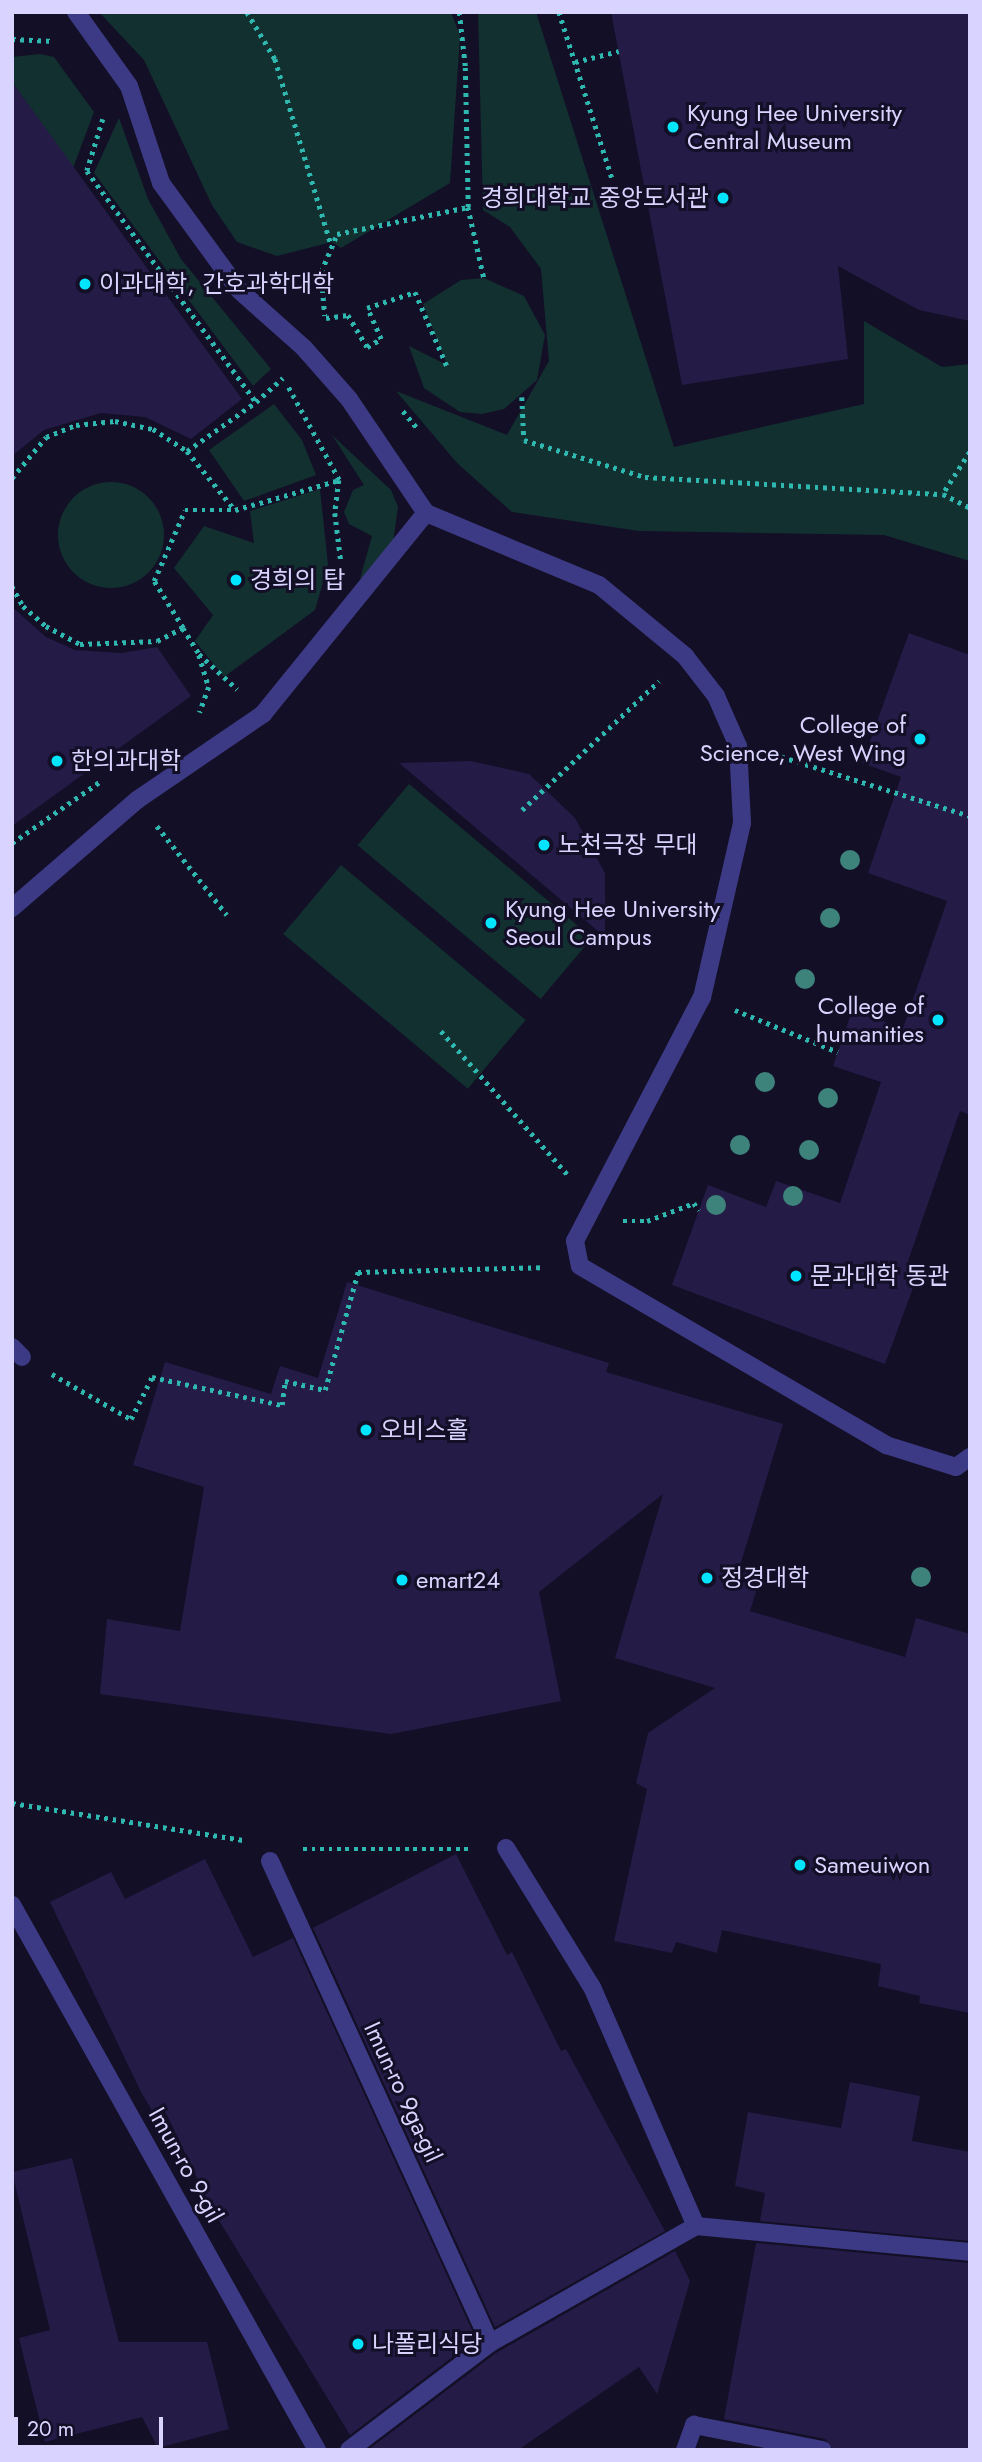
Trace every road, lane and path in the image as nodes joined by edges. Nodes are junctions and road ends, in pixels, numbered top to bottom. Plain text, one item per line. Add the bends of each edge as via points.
1 (76, 12) edge
2 (247, 12) edge
3 (459, 12) edge
4 (559, 12) edge
5 (12, 39) edge
6 (58, 42) dead end
7 (619, 51) dead end
8 (575, 62) junction
9 (104, 114) dead end
10 (612, 178) dead end
11 (468, 207) junction
12 (321, 272) junction
13 (484, 278) dead end
14 (325, 316) junction
15 (333, 326) dead end
16 (447, 366) dead end
17 (522, 397) dead end
18 (256, 401) junction
19 (396, 403) dead end
20 (418, 429) dead end
21 (187, 452) junction
22 (970, 452) edge
23 (12, 478) edge
24 (339, 480) junction
25 (943, 494) junction
26 (970, 508) edge
27 (235, 510) junction
28 (426, 513) junction
29 (342, 569) dead end
30 (12, 586) edge
31 (183, 628) junction
32 (199, 654) junction
33 (685, 656) junction
34 (263, 714) junction
35 (192, 718) dead end
36 (738, 746) junction
37 (113, 772) dead end
38 (137, 800) junction
39 (522, 810) dead end
40 (970, 816) edge
41 (12, 843) edge
42 (12, 908) edge
43 (227, 915) dead end
44 (702, 996) junction
45 (441, 1031) dead end
46 (838, 1052) dead end
47 (594, 1204) junction
48 (699, 1211) dead end
49 (647, 1222) dead end
50 (580, 1266) junction
51 (17, 1352) edge
52 (970, 1457) edge
53 (506, 1848) dead end
54 (270, 1861) dead end
55 (12, 1905) edge
56 (696, 2226) junction
57 (970, 2252) edge
58 (490, 2343) junction
59 (317, 2450) edge
60 (349, 2450) edge
61 (685, 2450) edge
62 (823, 2450) edge

1 - 28 street via 129,86 161,183 239,290 303,348 349,399
2 - 12 path via 275,59 332,242
3 - 11 path via 466,66
4 - 8 path
5 - 6 path
7 - 8 path
8 - 10 path
9 - 18 path via 87,171
11 - 12 path via 337,234
11 - 13 path
12 - 14 path
14 - 15 path
14 - 16 path via 348,315 367,347 380,339 368,307 415,292
17 - 25 path via 524,440 645,477
18 - 21 path
18 - 24 path via 283,377
19 - 20 path
21 - 23 path via 153,429 115,421 76,425 46,437
21 - 27 path
22 - 25 path
24 - 27 path
24 - 29 path via 335,513
25 - 26 path
27 - 31 path via 185,510 154,581
28 - 33 street via 599,585
28 - 34 street
30 - 31 path via 31,613 80,644 157,641
31 - 32 path
32 - 34 path
32 - 35 path via 209,687 203,710
33 - 36 street via 716,696
33 - 39 path
34 - 38 street
36 - 40 path via 817,763
36 - 44 street via 742,823
37 - 41 path
38 - 42 street
38 - 43 path
44 - 46 path
44 - 47 street
45 - 47 path
47 - 50 street via 575,1241
48 - 49 path via 694,1203
50 - 51 path via 358,1272 325,1390 285,1381 282,1405 152,1377 131,1419
50 - 52 street via 886,1445 956,1467
53 - 56 street via 592,1987
54 - 58 street, Imun-ro 9ga-gil
55 - 59 street, Imun-ro 9-gil
56 - 57 street
56 - 58 street
58 - 60 street
61 - 62 street via 694,2425

